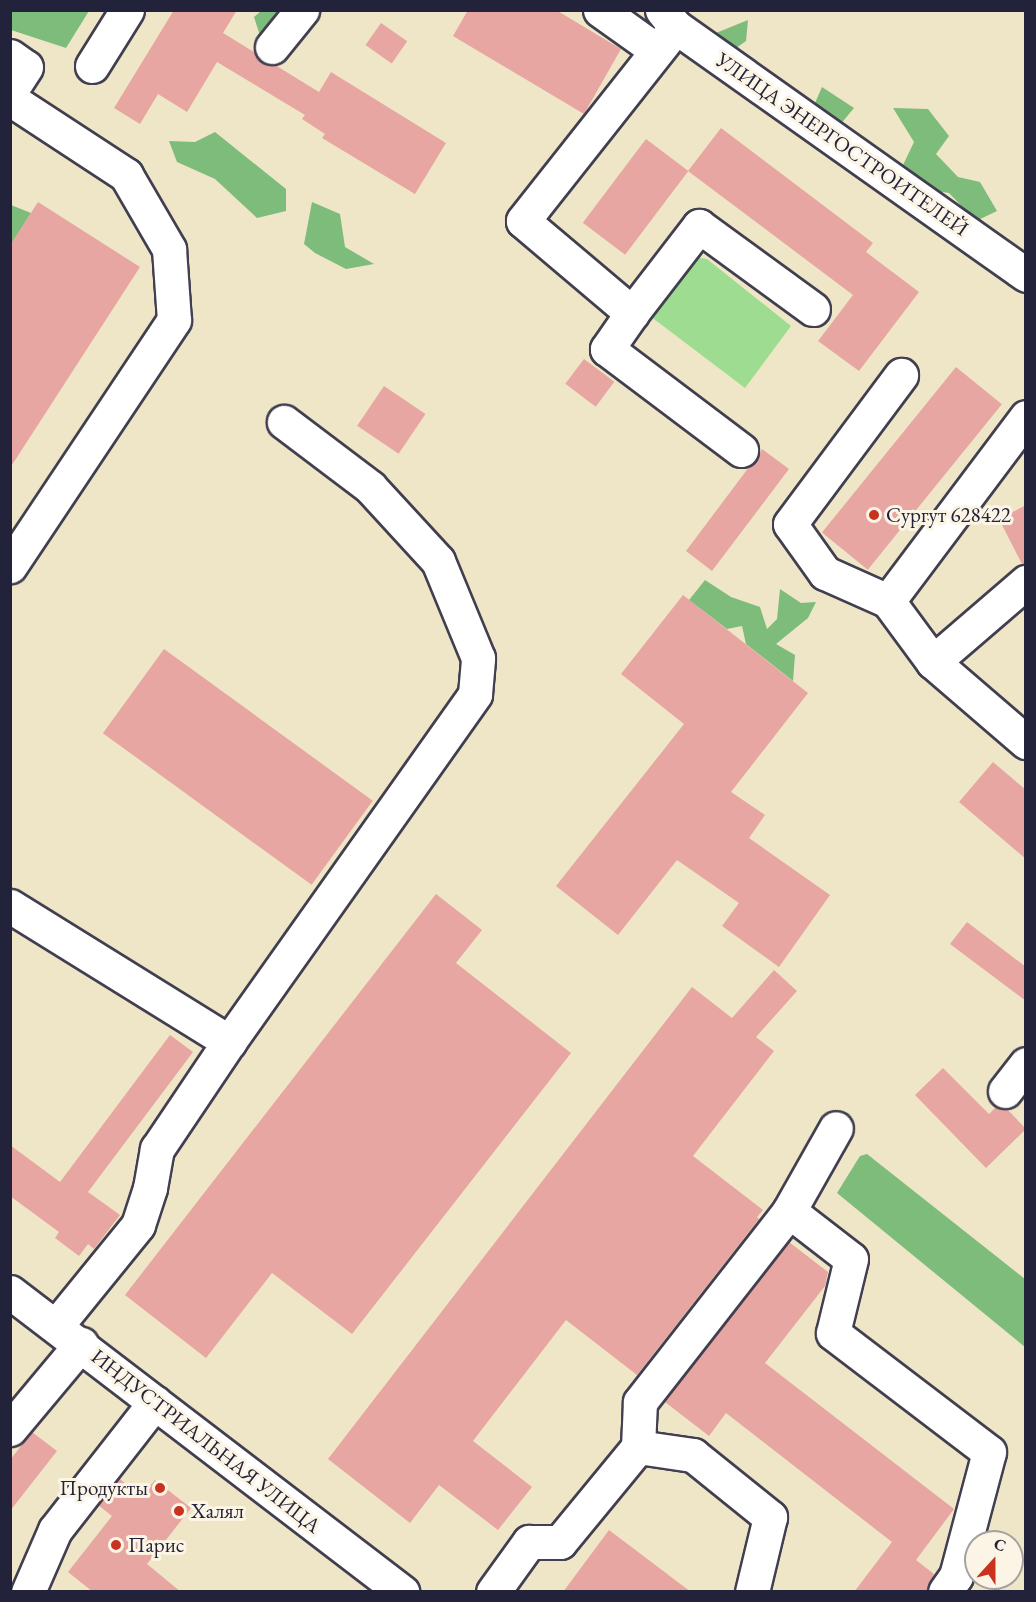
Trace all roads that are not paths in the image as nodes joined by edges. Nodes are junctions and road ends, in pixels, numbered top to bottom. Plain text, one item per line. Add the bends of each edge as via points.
1 (127, 10) edge
2 (302, 10) edge
3 (600, 10) edge
4 (664, 29) edge
5 (272, 47) dead end
6 (10, 56) edge
7 (92, 66) dead end
8 (10, 92) edge
9 (10, 99) edge
10 (1026, 275) edge
11 (813, 309) dead end
12 (632, 314) junction
13 (901, 375) dead end
14 (1026, 417) edge
15 (284, 422) dead end
16 (741, 450) dead end
17 (10, 566) edge
18 (1026, 582) edge
19 (888, 601) junction
20 (933, 662) junction
21 (1026, 742) edge
22 (10, 906) edge
23 (229, 1042) junction
24 (1026, 1064) edge
25 (1005, 1091) dead end
26 (836, 1128) dead end
27 (789, 1211) junction
28 (10, 1292) edge
29 (68, 1335) junction
30 (155, 1402) junction
31 (10, 1429) edge
32 (638, 1447) junction
33 (28, 1592) edge
34 (402, 1592) edge
35 (493, 1592) edge
36 (752, 1592) edge
37 (945, 1592) edge

1 - 7 street
2 - 5 street
3 - 4 street, УЛИЦА ЭНЕРГОСТРОИТЕЛЕЙ
4 - 10 street, УЛИЦА ЭНЕРГОСТРОИТЕЛЕЙ
4 - 12 street via 523,221
6 - 8 street via 26,67
9 - 17 street via 126,175 169,249 174,320
11 - 12 street via 699,226
12 - 16 street via 607,349
13 - 19 street via 790,524 825,573
14 - 19 street
15 - 23 street via 370,487 438,561 478,658 475,694
18 - 20 street
19 - 20 street
20 - 21 street
22 - 23 street
23 - 29 street via 157,1149 138,1225
24 - 25 street
26 - 27 street
27 - 32 street via 640,1402
27 - 37 street via 851,1259 833,1333 988,1452 956,1576
28 - 29 street, ИНДУСТРИАЛЬНАЯ УЛИЦА
29 - 30 street, ИНДУСТРИАЛЬНАЯ УЛИЦА
29 - 31 street
30 - 33 street via 55,1530
30 - 34 street, ИНДУСТРИАЛЬНАЯ УЛИЦА
32 - 35 street via 561,1542 529,1542
32 - 36 street via 693,1455 770,1517

